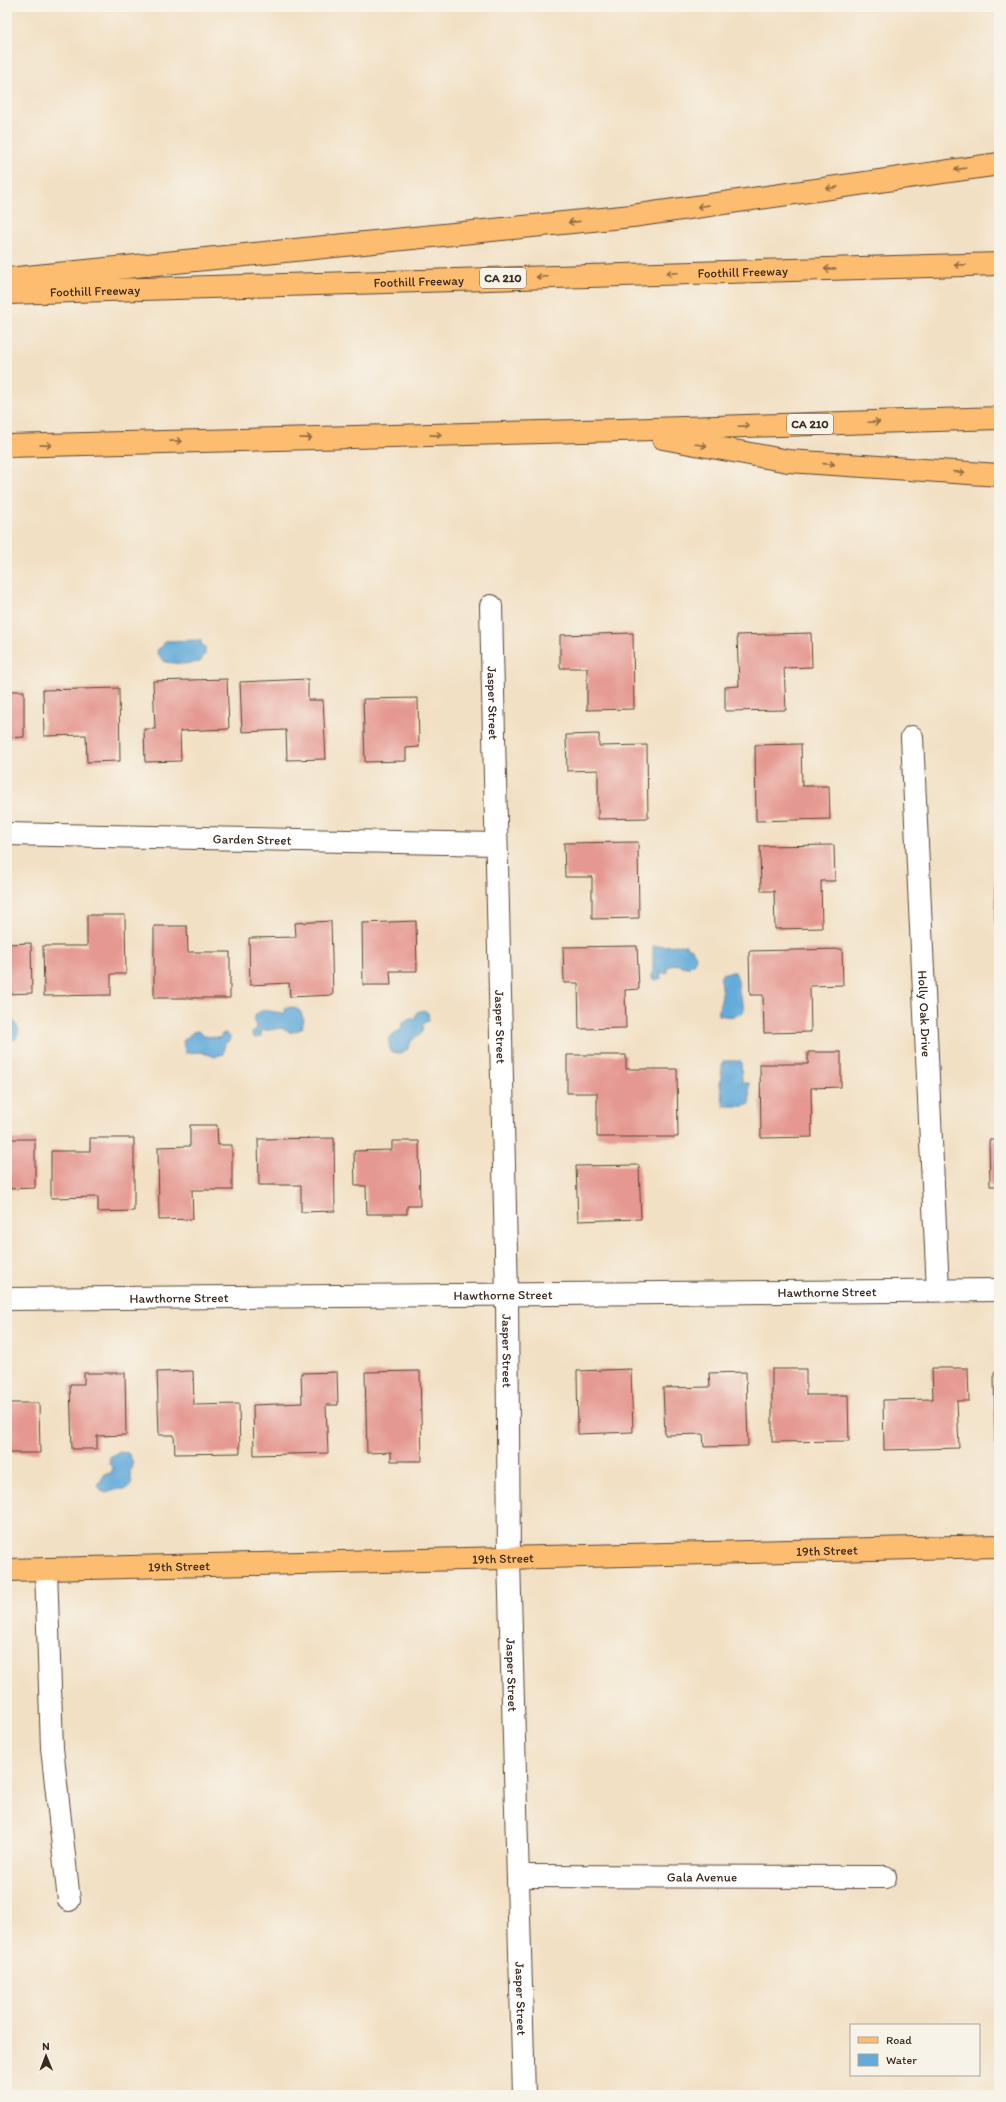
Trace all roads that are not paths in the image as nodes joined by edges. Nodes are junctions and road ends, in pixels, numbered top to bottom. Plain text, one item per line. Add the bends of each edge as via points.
1 (999, 164) edge
2 (999, 264) edge
3 (7, 279) edge
4 (7, 293) edge
5 (999, 418) edge
6 (621, 430) junction
7 (7, 446) edge
8 (999, 475) edge
9 (491, 606) dead end
10 (912, 737) dead end
11 (7, 834) edge
12 (496, 844) junction
13 (938, 1290) junction
14 (999, 1290) edge
15 (507, 1295) junction
16 (7, 1299) edge
17 (999, 1546) edge
18 (510, 1559) junction
19 (46, 1569) junction
20 (7, 1570) edge
21 (518, 1876) junction
22 (885, 1877) dead end
23 (69, 1900) dead end
24 (524, 2095) edge

1 -> 3 main road via 632,216
2 -> 4 main road, Foothill Freeway / CA 210
6 -> 5 main road, CA 210
7 -> 6 main road, CA 210
6 -> 8 main road via 788,461
9 - 12 street, Jasper Street
10 - 13 street, Holly Oak Drive
11 - 12 street, Garden Street
12 - 15 street, Jasper Street
13 - 14 street, Hawthorne Street
13 - 15 street, Hawthorne Street
15 - 16 street, Hawthorne Street
15 - 18 street, Jasper Street
17 - 18 main road, 19th Street
18 - 19 main road, 19th Street
18 - 21 street, Jasper Street
19 - 20 main road, 19th Street
19 - 23 street via 52,1748
21 - 22 street, Gala Avenue
21 - 24 street, Jasper Street

